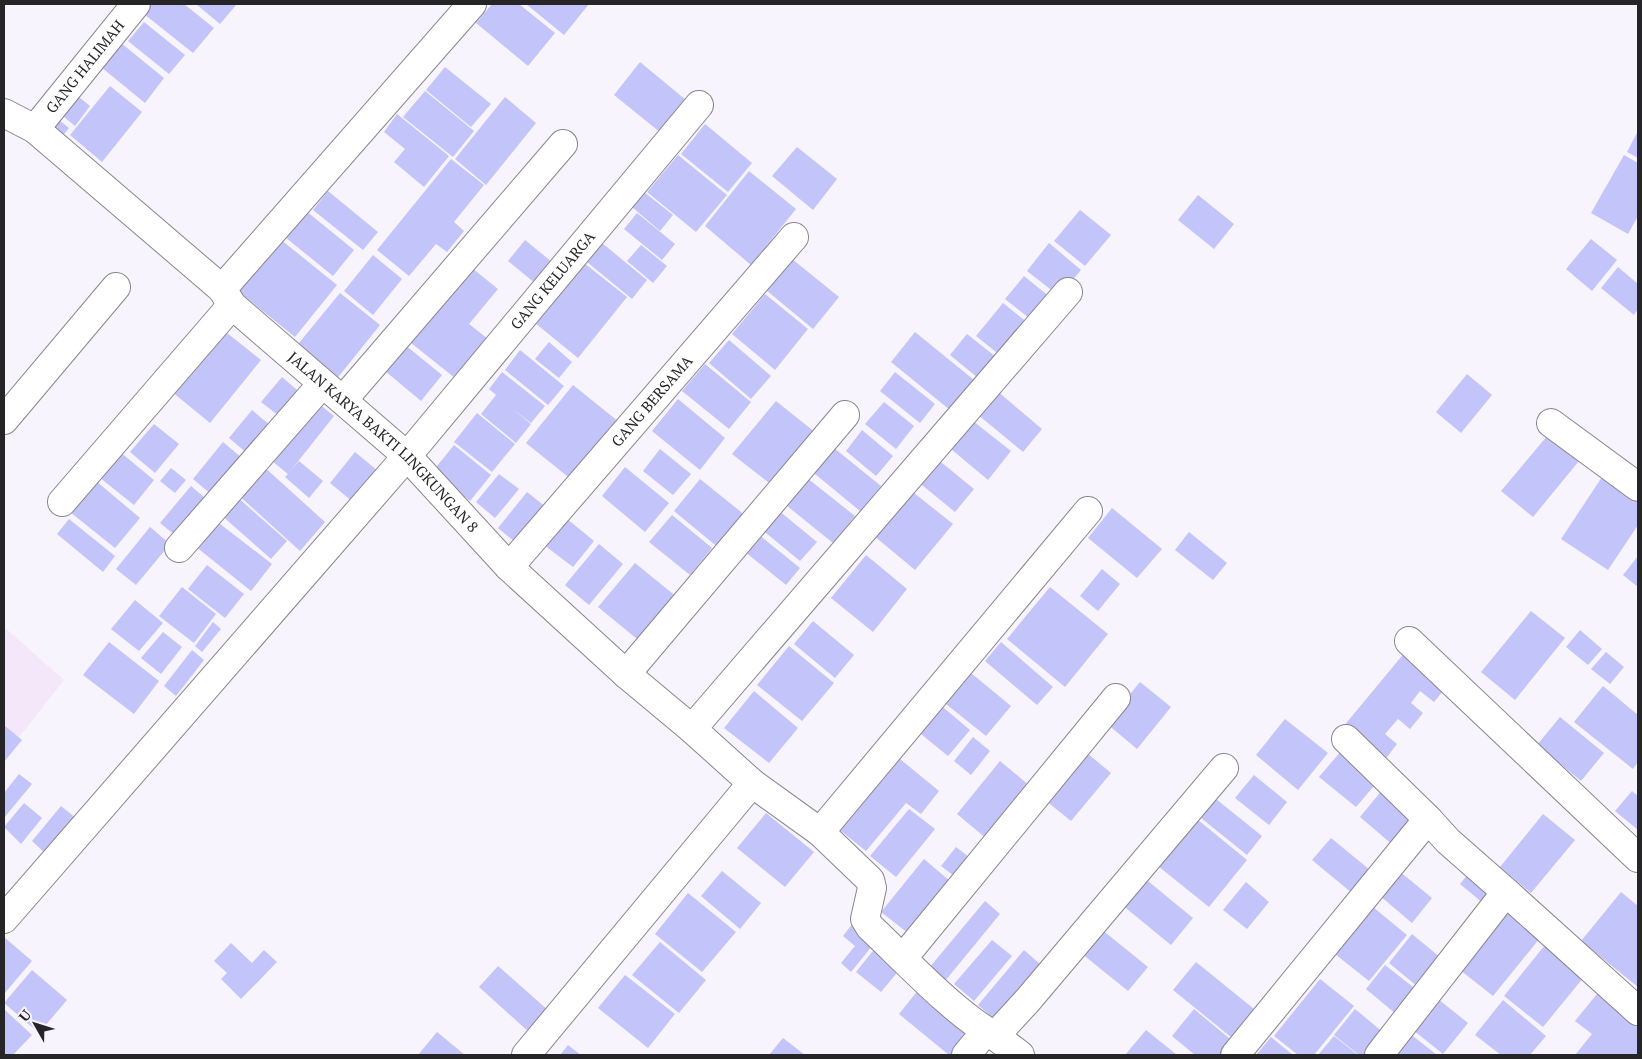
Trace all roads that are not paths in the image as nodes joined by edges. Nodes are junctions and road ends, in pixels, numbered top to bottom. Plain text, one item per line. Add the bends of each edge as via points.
1 (136, 4) edge
2 (472, 4) edge
3 (699, 105) dead end
4 (4, 113) edge
5 (35, 128) junction
6 (563, 144) dead end
7 (794, 237) dead end
8 (116, 287) dead end
9 (1068, 292) dead end
10 (227, 297) junction
11 (322, 384) junction
12 (343, 400) junction
13 (845, 415) dead end
14 (4, 420) edge
15 (1550, 423) dead end
16 (407, 456) junction
17 (1638, 487) edge
18 (62, 502) dead end
19 (1088, 511) dead end
20 (180, 548) dead end
21 (509, 566) junction
22 (1410, 641) dead end
23 (626, 674) junction
24 (1116, 698) dead end
25 (692, 729) junction
26 (1346, 739) dead end
27 (1224, 768) dead end
28 (752, 783) junction
29 (1428, 820) junction
30 (820, 832) junction
31 (1638, 858) edge
32 (1506, 892) junction
33 (4, 919) edge
34 (903, 958) junction
35 (1638, 1011) edge
36 (991, 1034) junction
37 (526, 1055) edge
38 (966, 1055) edge
39 (1020, 1055) edge
40 (1235, 1055) edge
41 (1379, 1055) edge

1 - 5 street, GANG HALIMAH
2 - 10 street
3 - 16 street, GANG KELUARGA
4 - 5 street, JALAN KARYA BAKTI LINGKUNGAN 8
5 - 10 street, JALAN KARYA BAKTI LINGKUNGAN 8
6 - 12 street
7 - 21 street, GANG BERSAMA
8 - 14 street
9 - 25 street
10 - 11 street, JALAN KARYA BAKTI LINGKUNGAN 8
10 - 18 street
11 - 12 street, JALAN KARYA BAKTI LINGKUNGAN 8
11 - 20 street
12 - 16 street, JALAN KARYA BAKTI LINGKUNGAN 8
13 - 23 street
15 - 17 street
16 - 21 street, JALAN KARYA BAKTI LINGKUNGAN 8
16 - 33 street, GANG KELUARGA
19 - 30 street
21 - 23 street, JALAN KARYA BAKTI LINGKUNGAN 8
22 - 31 street
23 - 25 street, JALAN KARYA BAKTI LINGKUNGAN 8
24 - 34 street
25 - 28 street, JALAN KARYA BAKTI LINGKUNGAN 8
26 - 29 street
27 - 36 street
28 - 30 street, JALAN KARYA BAKTI LINGKUNGAN 8
28 - 37 street
29 - 32 street
29 - 40 street
30 - 34 street, JALAN KARYA BAKTI LINGKUNGAN 8 via 870,880 872,888 866,919 870,927
32 - 35 street
32 - 41 street
34 - 36 street
36 - 38 street
36 - 39 street

